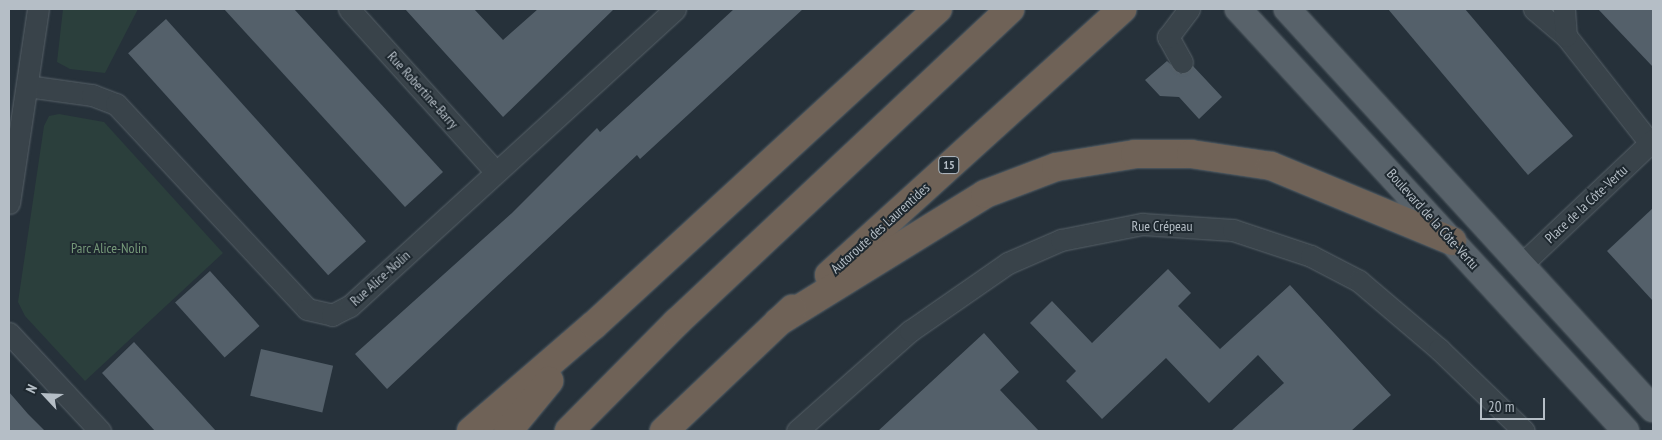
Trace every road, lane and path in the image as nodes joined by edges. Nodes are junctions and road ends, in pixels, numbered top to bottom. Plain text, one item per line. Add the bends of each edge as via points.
1 (38, 9) edge
2 (349, 9) edge
3 (675, 9) edge
4 (938, 9) edge
5 (1010, 9) edge
6 (1122, 9) edge
7 (1189, 9) edge
8 (1238, 9) edge
9 (1287, 9) edge
10 (1534, 9) edge
11 (1564, 9) edge
12 (1566, 36) junction
13 (1182, 62) dead end
14 (27, 86) junction
15 (1652, 142) edge
16 (496, 172) junction
17 (9, 203) edge
18 (1452, 241) junction
19 (1520, 265) junction
20 (778, 322) junction
21 (594, 325) junction
22 (9, 333) edge
23 (1653, 409) edge
24 (100, 431) edge
25 (471, 431) edge
26 (508, 431) edge
27 (569, 431) edge
28 (664, 431) edge
29 (797, 431) edge
30 (1524, 431) edge
31 (1626, 431) edge

1 - 14 street
2 - 16 street, Rue Robertine-Barry
3 - 16 street, Rue Alice-Nolin
4 - 21 highway
5 - 27 highway via 677,322
6 - 20 highway, Autoroute des Laurentides / 15
7 - 13 street via 1168,37
8 - 18 main road, Boulevard de la Côte-Vertu
9 - 19 main road
10 - 12 street, Place de la Côte-Vertu
11 - 12 street
12 - 15 street, Place de la Côte-Vertu
14 - 16 street, Rue Alice-Nolin via 101,97 122,109 296,298 319,314 332,315 350,306
14 - 17 street
15 - 19 street, Place de la Côte-Vertu
18 - 20 highway via 1271,166 1191,154 1135,154 1056,167 985,194
18 - 31 main road, Boulevard de la Côte-Vertu
19 - 23 main road
20 - 28 highway, Autoroute des Laurentides / 15
21 - 25 highway
21 - 26 highway
22 - 24 street
29 - 30 street, Rue Crépeau via 910,331 1008,263 1061,240 1142,224 1233,230 1292,249 1350,277 1394,308

